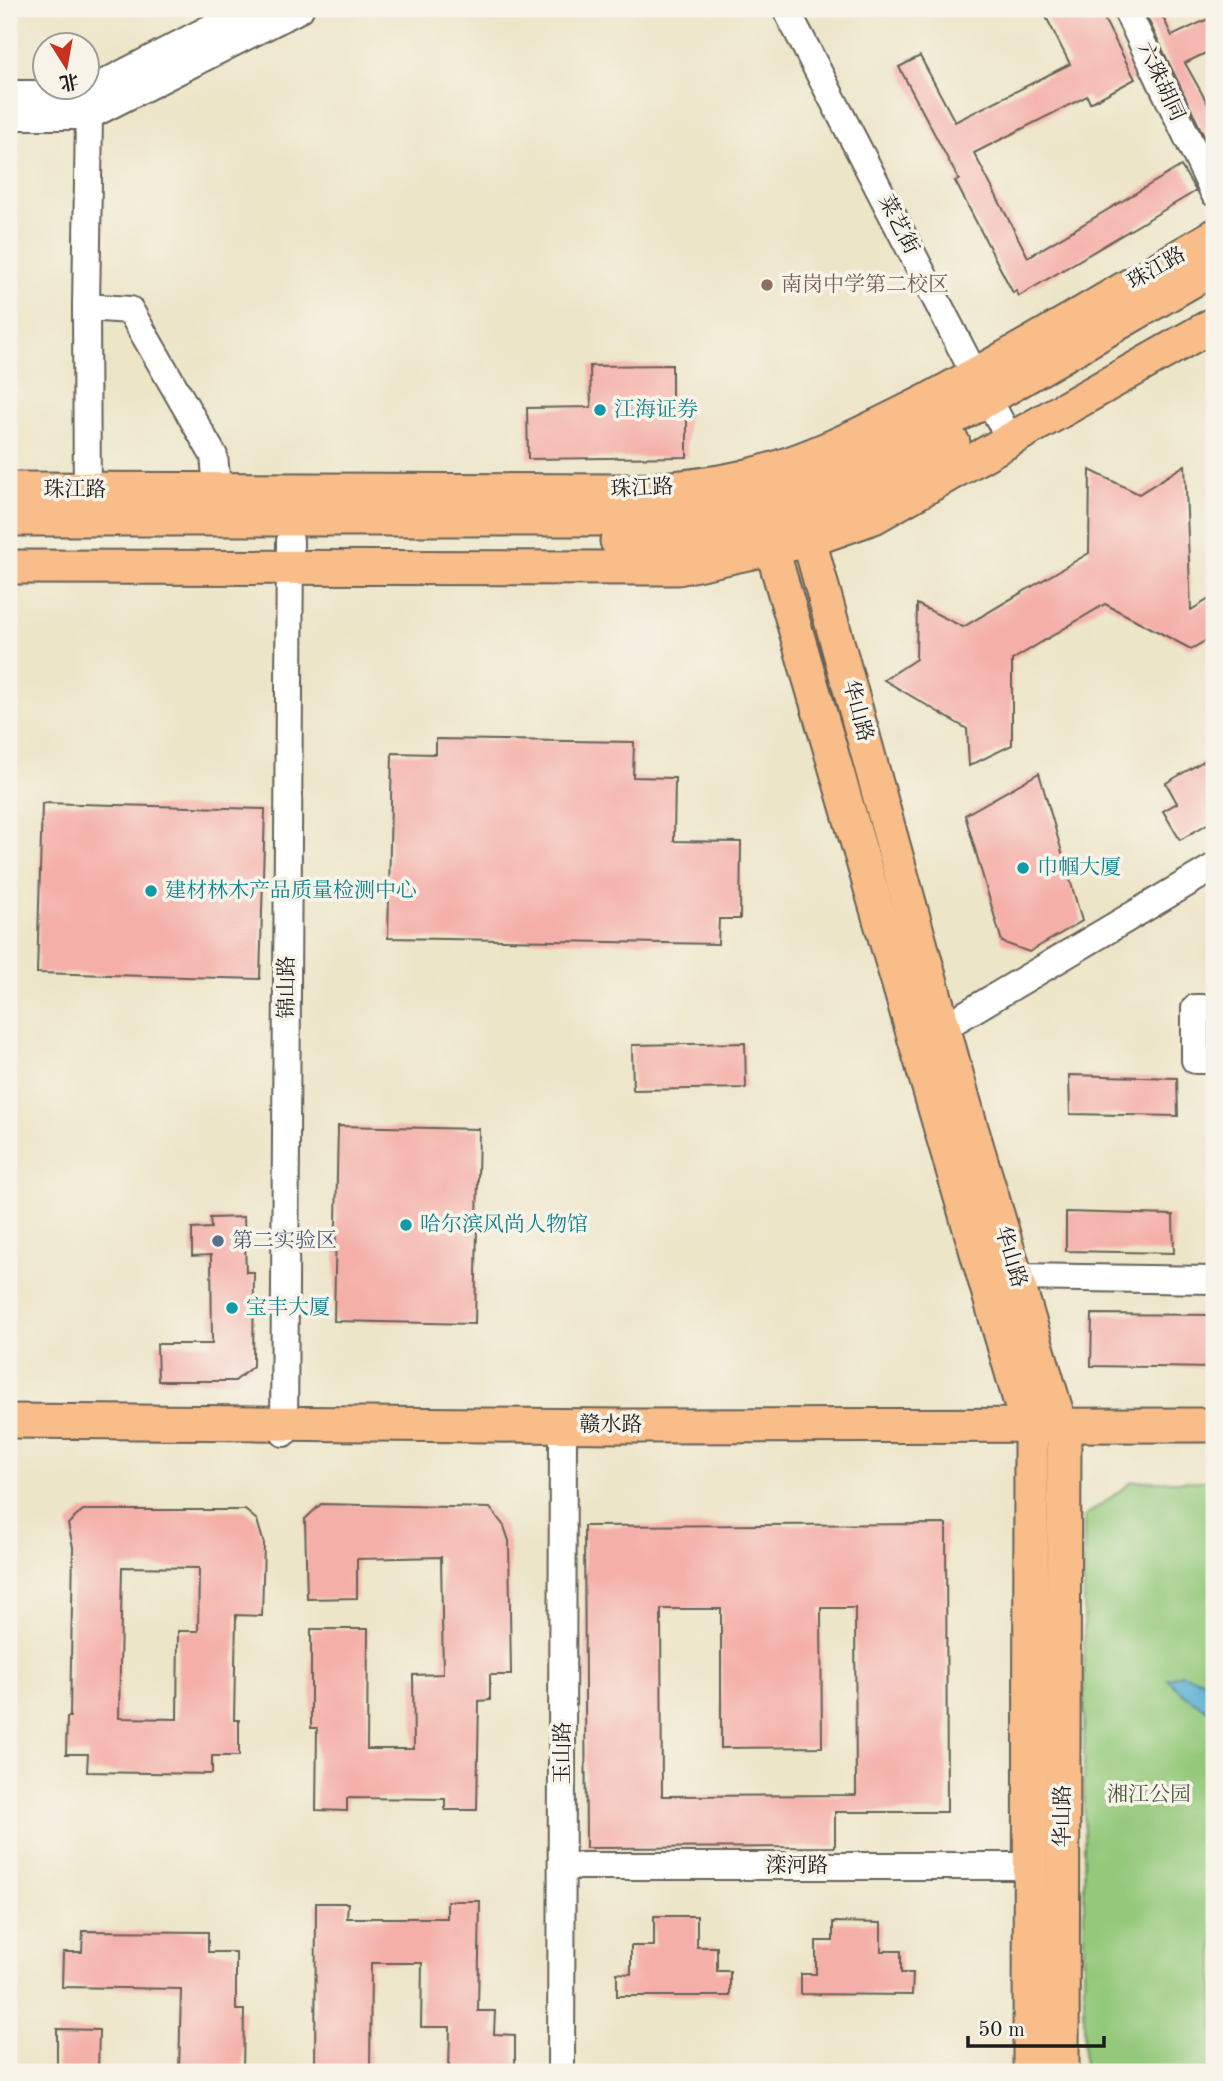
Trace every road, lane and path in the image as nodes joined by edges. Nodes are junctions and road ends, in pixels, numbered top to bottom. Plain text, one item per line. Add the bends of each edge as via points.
1 (247, 9) edge
2 (786, 9) edge
3 (1126, 9) edge
4 (286, 12) edge
5 (9, 94) edge
6 (9, 116) edge
7 (89, 116) junction
8 (1214, 193) edge
9 (1214, 236) edge
10 (1214, 268) edge
11 (1214, 293) edge
12 (86, 307) junction
13 (1214, 324) edge
14 (993, 408) junction
15 (9, 489) edge
16 (798, 503) junction
17 (87, 504) junction
18 (219, 505) junction
19 (760, 513) junction
20 (9, 519) edge
21 (9, 540) edge
22 (290, 554) junction
23 (9, 568) edge
24 (1214, 867) edge
25 (1214, 1008) edge
26 (944, 1027) junction
27 (1214, 1060) edge
28 (1016, 1277) junction
29 (1214, 1280) edge
30 (9, 1421) edge
31 (1214, 1425) edge
32 (283, 1427) junction
33 (9, 1432) edge
34 (1029, 1432) junction
35 (1063, 1432) junction
36 (563, 1434) junction
37 (1214, 1439) edge
38 (563, 1866) junction
39 (1030, 1866) junction
40 (561, 2072) edge
41 (1030, 2072) edge
42 (1062, 2072) edge

1 - 5 street via 83,94
2 - 14 street, 菜艺街
3 - 8 street, 六珠胡同
4 - 7 street
6 - 7 street
7 - 12 street
9 - 14 main road, 珠江路
10 - 14 main road, 珠江路
11 - 14 main road, 珠江路
12 - 17 street
12 - 18 street via 130,310 214,456
13 - 14 main road, 珠江路
14 - 16 main road, 珠江路 via 882,484
14 - 16 main road, 珠江路 via 870,430
15 - 17 main road, 珠江路
16 - 19 main road, 珠江路
16 - 19 main road, 珠江路
16 - 26 main road, 华山路
17 - 18 main road, 珠江路
17 - 20 main road, 珠江路
18 - 19 main road, 珠江路 via 697,486
19 - 22 main road, 珠江路 via 709,537
19 - 34 main road, 华山路
21 - 22 main road, 珠江路
22 - 23 main road, 珠江路
22 - 32 street, 锦山路
24 - 26 street
25 - 27 street via 1195,1007 1195,1060
26 - 28 main road, 华山路
28 - 29 street
28 - 35 main road, 华山路
30 - 32 main road, 赣水路
31 - 35 main road, 赣水路
32 - 33 main road, 赣水路
32 - 34 main road, 赣水路
32 - 36 main road, 赣水路
34 - 35 main road, 赣水路
34 - 36 main road, 赣水路
34 - 39 main road, 华山路
35 - 37 main road, 赣水路
35 - 42 main road, 华山路
36 - 38 street, 玉山路
38 - 39 street, 滦河路
38 - 40 street, 玉山路
39 - 41 main road, 华山路

